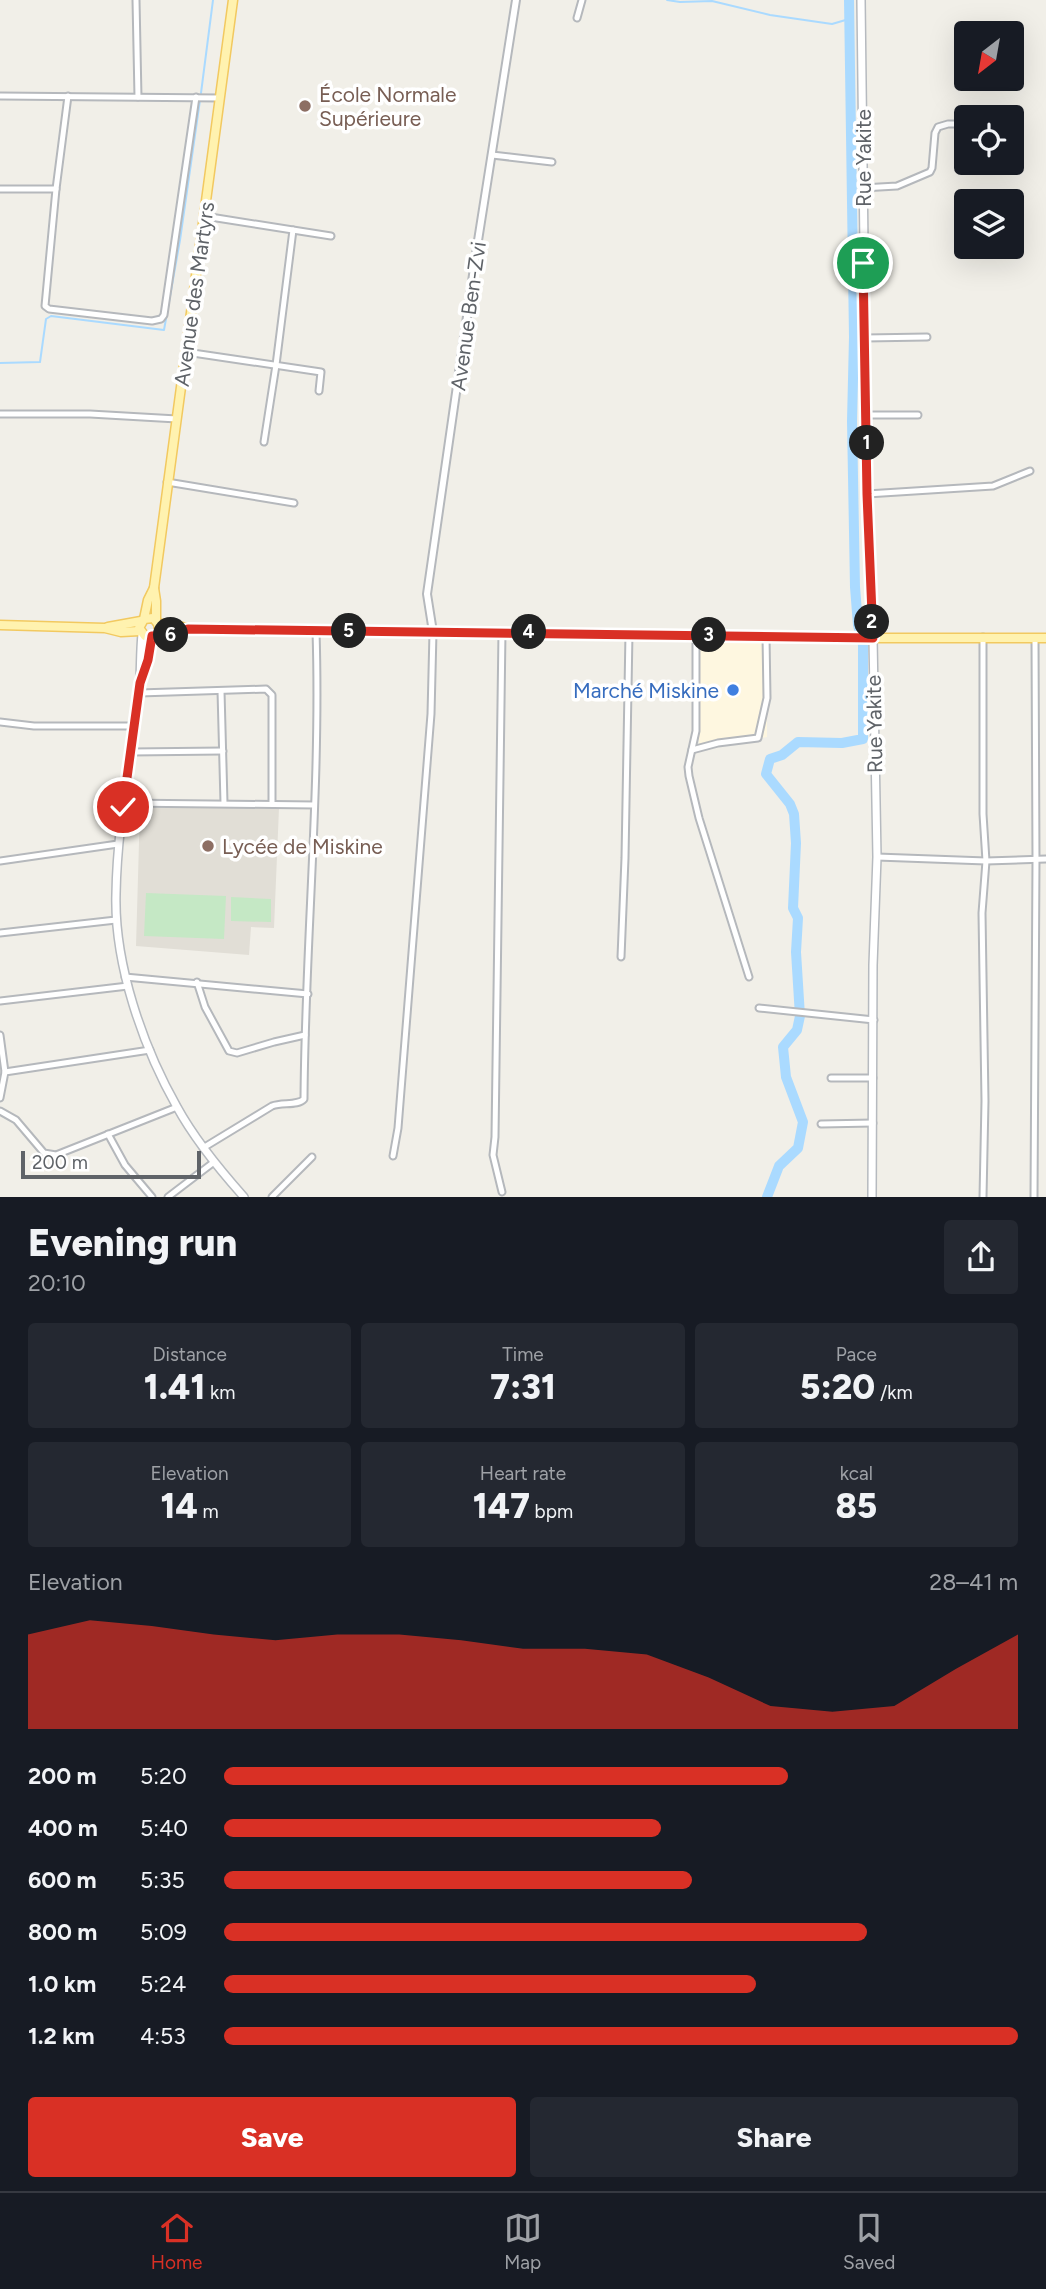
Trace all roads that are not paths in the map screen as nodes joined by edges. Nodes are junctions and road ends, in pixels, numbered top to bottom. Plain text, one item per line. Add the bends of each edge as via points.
1 (136, 0) edge
2 (233, 0) edge
3 (516, 0) edge
4 (582, 0) edge
5 (861, 0) edge
6 (577, 18) dead end
7 (0, 96) edge
8 (68, 96) junction
9 (138, 97) junction
10 (196, 97) junction
11 (220, 98) junction
12 (954, 124) edge
13 (492, 155) junction
14 (552, 162) dead end
15 (862, 188) junction
16 (0, 189) edge
17 (56, 189) junction
18 (204, 216) junction
19 (293, 230) junction
20 (331, 236) dead end
21 (927, 337) dead end
22 (865, 338) junction
23 (186, 352) junction
24 (276, 365) junction
25 (319, 391) dead end
26 (0, 414) edge
27 (867, 415) junction
28 (918, 415) dead end
29 (177, 419) junction
30 (264, 442) dead end
31 (1030, 471) dead end
32 (167, 482) junction
33 (867, 494) junction
34 (294, 503) dead end
35 (154, 588) junction
36 (142, 620) junction
37 (157, 622) junction
38 (0, 625) edge
39 (105, 628) junction
40 (188, 629) junction
41 (316, 631) junction
42 (433, 632) junction
43 (502, 632) junction
44 (141, 633) junction
45 (629, 634) junction
46 (696, 635) junction
47 (154, 636) junction
48 (766, 636) junction
49 (983, 637) junction
50 (871, 638) junction
51 (1035, 638) junction
52 (1046, 638) edge
53 (140, 683) junction
54 (221, 691) junction
55 (139, 693) junction
56 (0, 722) edge
57 (134, 726) junction
58 (692, 750) junction
59 (223, 751) junction
60 (131, 752) junction
61 (124, 803) junction
62 (224, 803) junction
63 (272, 803) junction
64 (314, 805) junction
65 (118, 844) junction
66 (877, 857) junction
67 (1046, 859) edge
68 (1036, 860) junction
69 (986, 861) junction
70 (0, 862) edge
71 (116, 920) junction
72 (0, 933) edge
73 (621, 957) dead end
74 (125, 978) junction
75 (749, 978) dead end
76 (197, 982) junction
77 (128, 986) junction
78 (308, 994) junction
79 (0, 1001) edge
80 (759, 1008) dead end
81 (874, 1020) junction
82 (0, 1035) edge
83 (304, 1035) junction
84 (150, 1050) junction
85 (5, 1072) junction
86 (831, 1078) dead end
87 (873, 1078) junction
88 (0, 1098) edge
89 (177, 1107) junction
90 (0, 1111) edge
91 (873, 1123) junction
92 (821, 1124) dead end
93 (108, 1135) junction
94 (203, 1148) junction
95 (393, 1156) dead end
96 (312, 1157) dead end
97 (214, 1162) junction
98 (502, 1192) dead end
99 (152, 1197) edge
100 (168, 1197) edge
101 (244, 1197) edge
102 (272, 1197) edge
103 (872, 1197) edge
104 (982, 1197) edge
105 (1034, 1197) edge

1 - 9 street
2 - 11 main road, Avenue des Martyrs
3 - 13 street, Avenue Ben-Zvi
4 - 6 street
5 - 15 main road, Rue Yakite
7 - 8 street
8 - 9 street
8 - 17 street
9 - 10 street
10 - 11 street
10 - 17 street via 161,319 113,318 45,306
11 - 18 main road, Avenue des Martyrs
12 - 15 street via 938,127 930,172 892,187
13 - 14 street
13 - 42 street, Avenue Ben-Zvi via 427,594
15 - 22 main road, Rue Yakite
16 - 17 street
18 - 19 street
18 - 23 main road, Avenue des Martyrs
19 - 20 street
19 - 24 street
21 - 22 street
22 - 27 main road, Rue Yakite
23 - 24 street
23 - 29 main road, Avenue des Martyrs
24 - 25 street via 321,372
24 - 30 street
26 - 29 street
27 - 28 street
27 - 33 main road, Rue Yakite
29 - 32 main road, Avenue des Martyrs
31 - 33 street via 993,486
32 - 34 street
32 - 35 main road, Avenue des Martyrs
33 - 50 main road, Rue Yakite
35 - 36 main road, Avenue des Martyrs
35 - 37 main road, Avenue des Martyrs
36 - 37 main road via 148,617
36 - 39 main road
36 - 44 main road, Avenue des Martyrs
37 - 40 main road
37 - 47 main road, Avenue des Martyrs
38 - 39 main road
39 - 44 main road
40 - 41 main road
40 - 47 main road
41 - 42 main road
41 - 64 street
42 - 43 main road
42 - 95 street via 431,714
43 - 45 main road
43 - 98 street via 493,1155
44 - 47 main road
44 - 53 main road
45 - 46 main road
45 - 73 street
46 - 48 main road
46 - 58 street
47 - 53 main road
48 - 50 main road
48 - 58 street via 767,698 758,737
49 - 50 main road
49 - 51 main road
49 - 69 street
50 - 66 main road, Rue Yakite
51 - 52 main road
51 - 68 street
53 - 55 main road
54 - 55 street
54 - 59 street
54 - 63 street via 266,689 272,695
55 - 57 main road
56 - 57 street
57 - 60 main road
58 - 75 street via 688,767 699,818
59 - 60 street
59 - 62 street
60 - 61 main road
61 - 62 street
61 - 65 main road
62 - 63 street
63 - 64 street
64 - 78 street
65 - 70 street
65 - 71 main road
66 - 69 street
66 - 81 main road, Rue Yakite
67 - 68 street
68 - 69 street
68 - 105 street
69 - 104 street
71 - 72 street
71 - 74 main road
74 - 76 street
74 - 77 main road
76 - 78 street
76 - 83 street via 229,1051 237,1053
77 - 79 street
77 - 84 main road
78 - 83 street
80 - 81 street
81 - 87 main road, Rue Yakite
82 - 85 street
83 - 94 street via 303,1102 272,1106
84 - 85 street
84 - 89 main road
85 - 88 street
86 - 87 street
87 - 91 main road, Rue Yakite
89 - 93 street
89 - 94 main road
90 - 93 street via 16,1120 50,1155
91 - 92 street
91 - 103 main road, Rue Yakite
93 - 99 street
94 - 97 main road
96 - 102 street
97 - 100 street
97 - 101 main road

